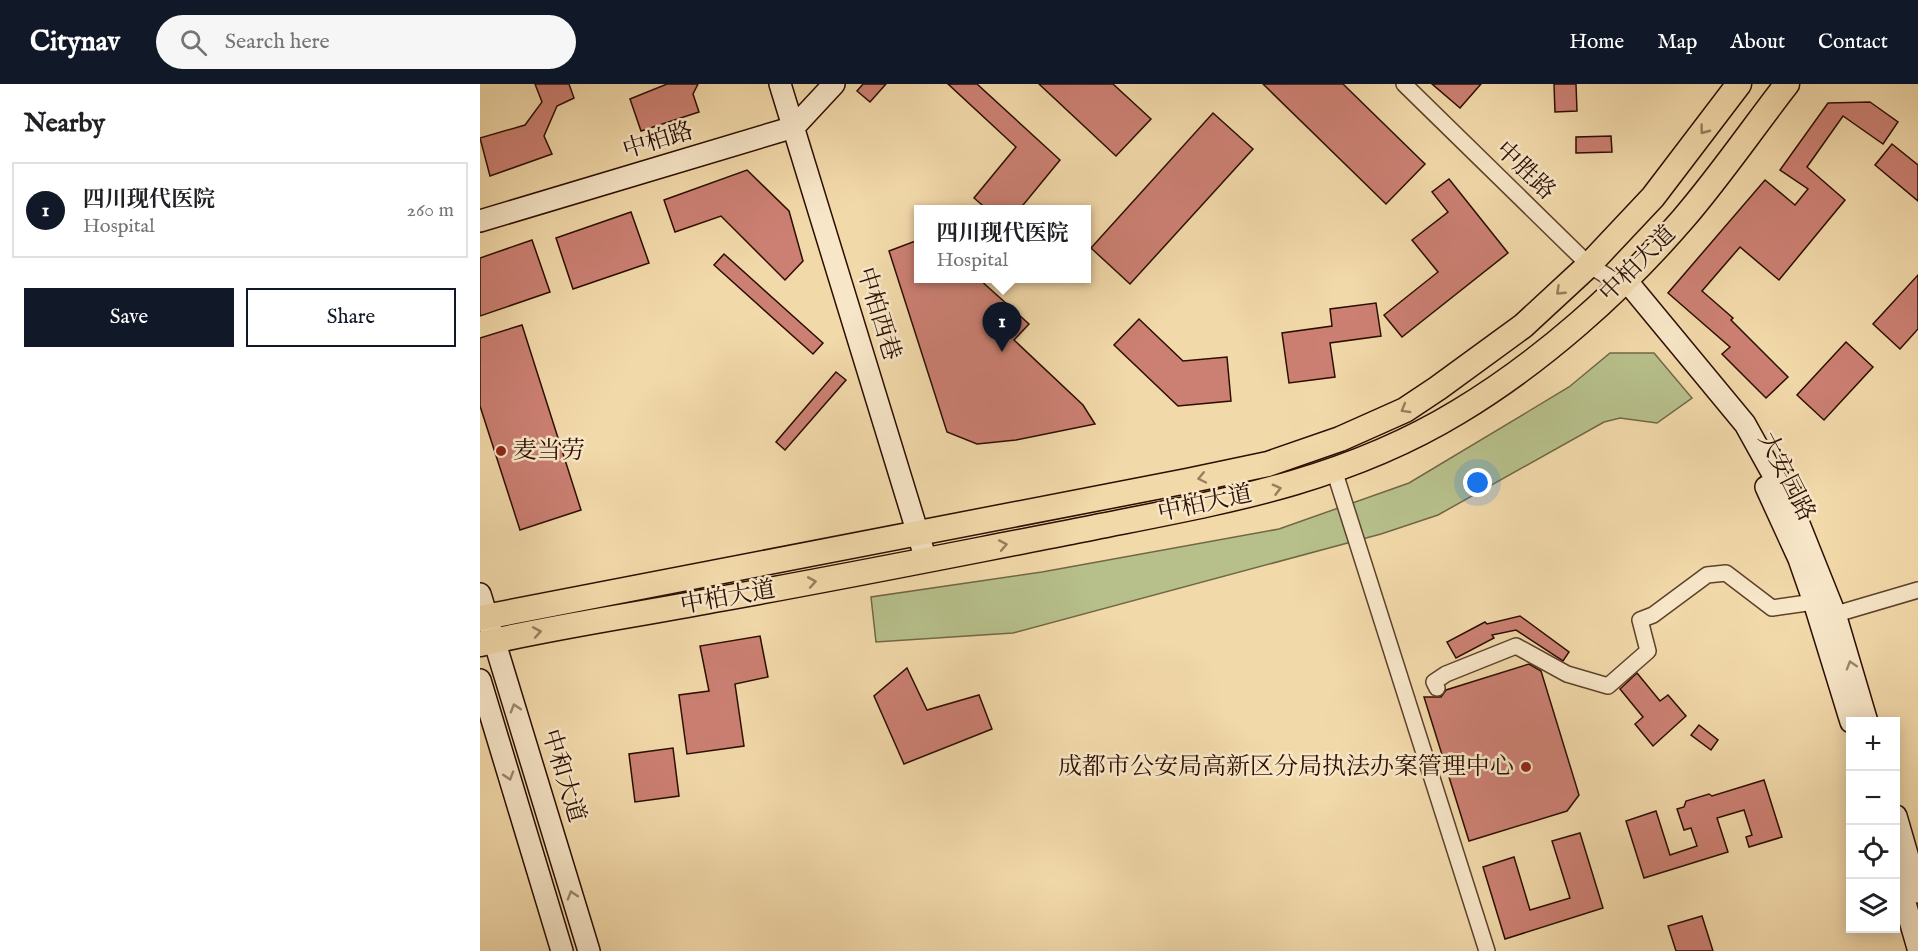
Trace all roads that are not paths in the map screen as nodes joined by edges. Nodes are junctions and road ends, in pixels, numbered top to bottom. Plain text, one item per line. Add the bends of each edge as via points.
1 (780, 84) edge
2 (834, 84) edge
3 (1404, 84) edge
4 (1739, 84) edge
5 (1787, 84) edge
6 (794, 127) junction
7 (480, 221) edge
8 (1589, 265) junction
9 (1620, 284) junction
10 (1334, 470) junction
11 (920, 534) junction
12 (926, 560) junction
13 (1918, 590) edge
14 (482, 609) edge
15 (1823, 612) junction
16 (487, 642) edge
17 (480, 680) edge
18 (1437, 688) dead end
19 (1850, 717) edge
20 (1866, 717) edge
21 (1899, 825) edge
22 (1898, 879) edge
23 (1918, 892) edge
24 (1918, 948) edge
25 (562, 951) edge
26 (589, 951) edge
27 (1487, 951) edge

1 - 6 street, 中柏西巷
2 - 6 street
3 - 8 street, 中胜路
4 -> 8 main road, 中柏大道 via 1653,197
5 - 9 main road, 中柏大道 via 1683,219
6 - 7 street, 中柏路
6 - 11 street, 中柏西巷
8 - 9 street, 中胜路
8 -> 11 main road, 中柏大道 via 1523,326 1438,388 1405,410 1340,439 1268,464
9 - 10 main road, 中柏大道 via 1554,343 1461,410 1422,433
9 - 15 street, 大安园路 via 1686,365 1742,443 1765,484
12 -> 10 main road, 中柏大道 via 1279,489
10 - 27 street
11 - 12 street, 中柏西巷
11 - 14 main road, 中柏大道
16 -> 12 main road, 中柏大道
13 - 15 street
14 - 16 street, 中和大道
15 - 18 street via 1772,608 1726,573 1707,576 1640,620 1648,651 1608,686 1567,674 1516,646 1446,674 1434,682
15 - 19 street, 大安园路
20 -> 15 street
26 -> 16 street, 中和大道
17 -> 25 street
21 - 23 street
22 - 24 street

